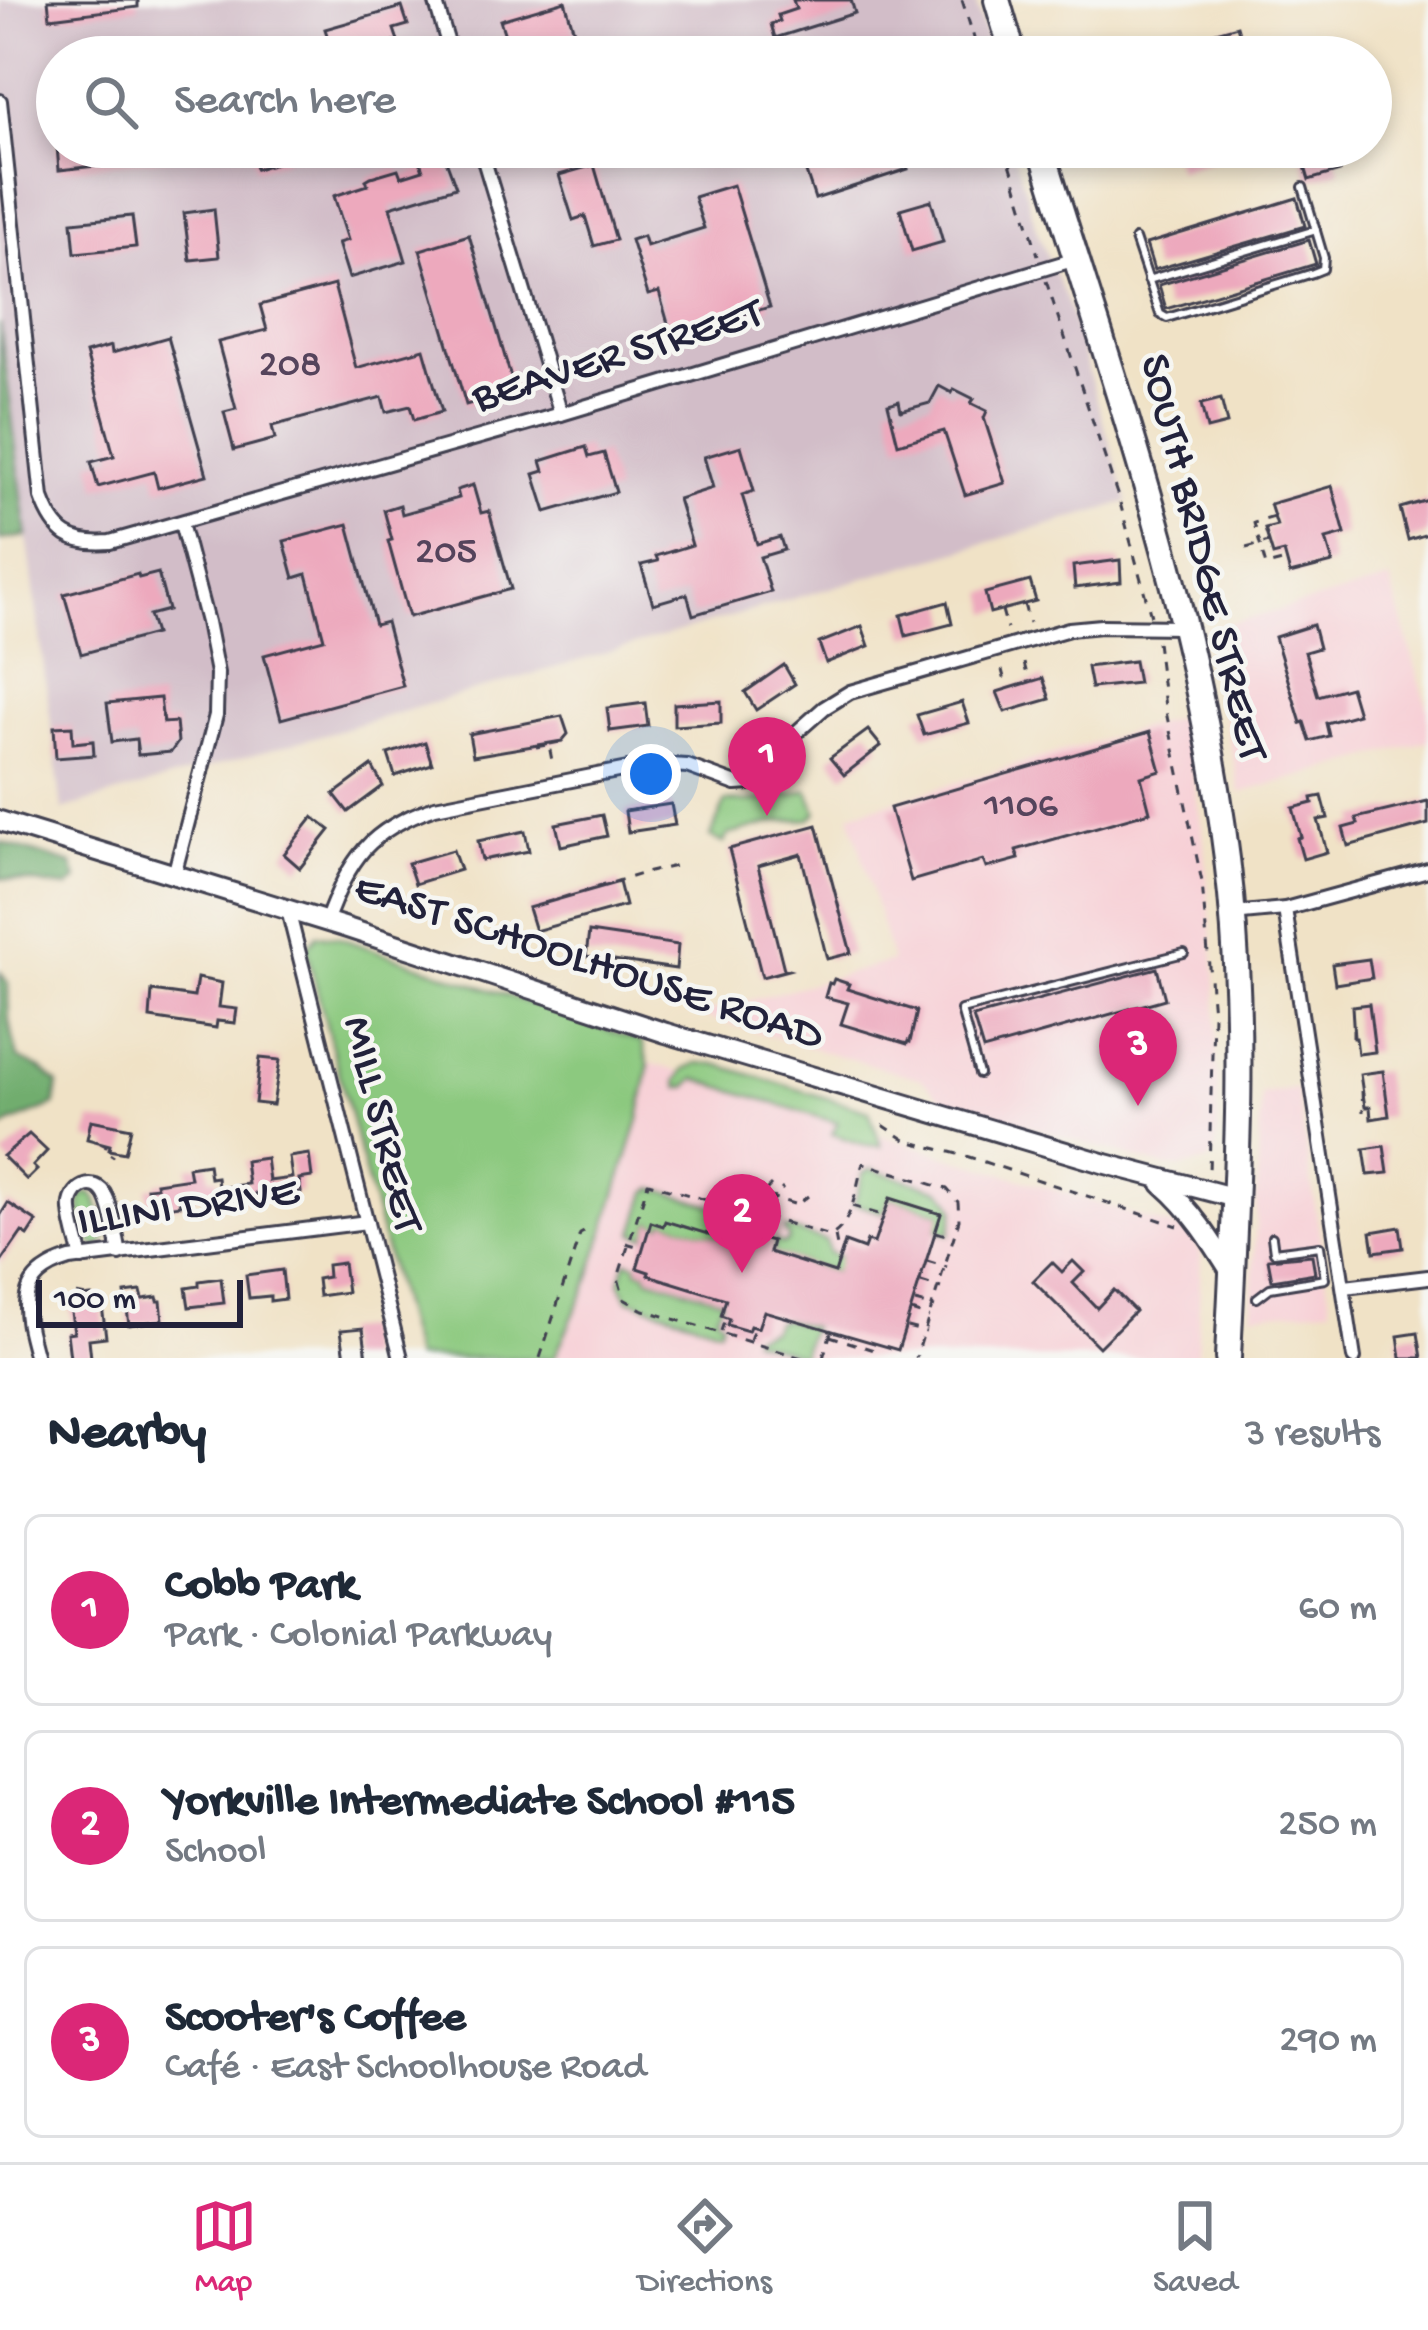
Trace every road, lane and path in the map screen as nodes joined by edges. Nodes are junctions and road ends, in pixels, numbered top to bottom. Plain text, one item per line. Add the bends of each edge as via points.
1 (435, 0) edge
2 (962, 0) edge
3 (997, 0) edge
4 (446, 36) edge
5 (973, 36) edge
6 (1008, 36) edge
7 (0, 101) edge
8 (486, 168) edge
9 (1011, 168) edge
10 (1048, 168) edge
11 (1303, 187) dead end
12 (1316, 230) junction
13 (1135, 239) dead end
14 (1036, 248) dead end
15 (1076, 259) junction
16 (1148, 280) junction
17 (1047, 283) dead end
18 (561, 414) junction
19 (1274, 517) dead end
20 (181, 523) junction
21 (1269, 542) dead end
22 (1260, 544) junction
23 (1246, 548) dead end
24 (1286, 561) dead end
25 (1023, 605) dead end
26 (1149, 608) dead end
27 (1002, 611) dead end
28 (1029, 623) dead end
29 (1184, 627) junction
30 (1007, 629) dead end
31 (1157, 641) dead end
32 (1024, 663) dead end
33 (1002, 670) dead end
34 (1029, 682) dead end
35 (1007, 689) dead end
36 (550, 744) dead end
37 (553, 766) dead end
38 (0, 821) edge
39 (675, 866) dead end
40 (1428, 870) edge
41 (174, 875) junction
42 (544, 903) dead end
43 (1285, 909) junction
44 (288, 910) junction
45 (1232, 914) junction
46 (326, 922) junction
47 (1184, 953) dead end
48 (1353, 1029) dead end
49 (1353, 1045) dead end
50 (979, 1074) dead end
51 (1362, 1091) dead end
52 (1363, 1112) dead end
53 (883, 1125) dead end
54 (100, 1143) dead end
55 (114, 1157) dead end
56 (1209, 1158) dead end
57 (1154, 1177) junction
58 (771, 1185) dead end
59 (783, 1188) dead end
60 (795, 1192) dead end
61 (808, 1196) dead end
62 (774, 1198) junction
63 (1236, 1198) junction
64 (786, 1202) junction
65 (850, 1206) junction
66 (881, 1215) dead end
67 (770, 1220) junction
68 (368, 1222) junction
69 (1187, 1226) dead end
70 (588, 1230) dead end
71 (936, 1232) dead end
72 (835, 1234) junction
73 (953, 1237) junction
74 (1272, 1237) dead end
75 (764, 1239) dead end
76 (627, 1244) junction
77 (640, 1247) dead end
78 (841, 1248) dead end
79 (120, 1254) junction
80 (82, 1258) junction
81 (927, 1261) dead end
82 (946, 1267) junction
83 (1232, 1274) junction
84 (1428, 1276) edge
85 (921, 1282) dead end
86 (1345, 1287) junction
87 (939, 1288) junction
88 (76, 1294) dead end
89 (86, 1296) dead end
90 (1256, 1298) dead end
91 (914, 1302) dead end
92 (933, 1307) junction
93 (911, 1311) dead end
94 (930, 1317) junction
95 (725, 1319) dead end
96 (907, 1327) dead end
97 (754, 1328) dead end
98 (925, 1332) junction
99 (721, 1333) junction
100 (750, 1342) junction
101 (878, 1347) dead end
102 (36, 1358) edge
103 (401, 1358) edge
104 (539, 1358) edge
105 (802, 1358) edge
106 (823, 1358) edge
107 (916, 1358) edge
108 (1228, 1358) edge
109 (1354, 1358) edge

1 - 4 street
2 - 5 path
3 - 6 highway
7 - 20 street, BEAVER STREET via 49,519 85,544
8 - 18 street
9 - 14 path
10 - 15 highway, SOUTH BRIDGE STREET
11 - 12 lane
12 - 16 lane
12 - 16 lane via 1323,269 1167,318
13 - 16 lane
15 - 18 street, BEAVER STREET
15 - 29 highway, SOUTH BRIDGE STREET
17 - 26 path
18 - 20 street, BEAVER STREET
19 - 22 path via 1255,523
20 - 41 street via 217,673 217,715
21 - 22 path
22 - 23 path
22 - 24 path via 1266,566
25 - 28 path
27 - 30 path
29 - 45 highway, SOUTH BRIDGE STREET via 1213,760
29 - 46 street via 1069,629 850,692 798,730 752,784 652,764 402,818 350,864
31 - 56 path via 1202,882 1213,1014
32 - 34 path
33 - 35 path
36 - 37 path
38 - 41 main road, EAST SCHOOLHOUSE ROAD
39 - 42 path
40 - 43 street
41 - 44 main road, EAST SCHOOLHOUSE ROAD
43 - 45 street
43 - 86 street
44 - 46 main road, EAST SCHOOLHOUSE ROAD
44 - 68 street, MILL STREET
45 - 63 highway, SOUTH BRIDGE STREET via 1240,1052
46 - 57 main road, EAST SCHOOLHOUSE ROAD via 666,1033
47 - 50 lane via 961,1010
48 - 49 path
51 - 52 path
53 - 69 path via 908,1141
54 - 55 path
57 - 63 main road, EAST SCHOOLHOUSE ROAD
57 - 83 main road, EAST SCHOOLHOUSE ROAD via 1184,1203
58 - 62 path via 762,1194
59 - 62 path
60 - 64 path
61 - 64 path
62 - 64 path
62 - 67 path
63 - 83 highway, SOUTH BRIDGE STREET
65 - 66 path
65 - 72 path
65 - 73 path via 863,1163 883,1168 952,1193 959,1214
67 - 72 path
67 - 75 path
67 - 76 path via 648,1183
68 - 79 street, ILLINI DRIVE
68 - 103 street, MILL STREET
70 - 104 path via 580,1234
71 - 73 path
72 - 78 path
73 - 82 path
74 - 90 lane via 1274,1252 1320,1246 1325,1279
76 - 77 path
76 - 99 path via 617,1283 624,1299
79 - 80 street, ILLINI DRIVE
79 - 80 street via 107,1198 92,1185 73,1193 69,1205
80 - 102 street, ILLINI DRIVE via 43,1270 28,1289
81 - 82 path
82 - 87 path
83 - 108 highway, SOUTH BRIDGE STREET
84 - 86 street
85 - 87 path
86 - 109 street
87 - 92 path
88 - 89 path
91 - 92 path
92 - 94 path
93 - 94 path
94 - 98 path
95 - 99 path
96 - 98 path
97 - 100 path
98 - 107 path
99 - 100 path
100 - 105 path
101 - 106 path via 831,1334

